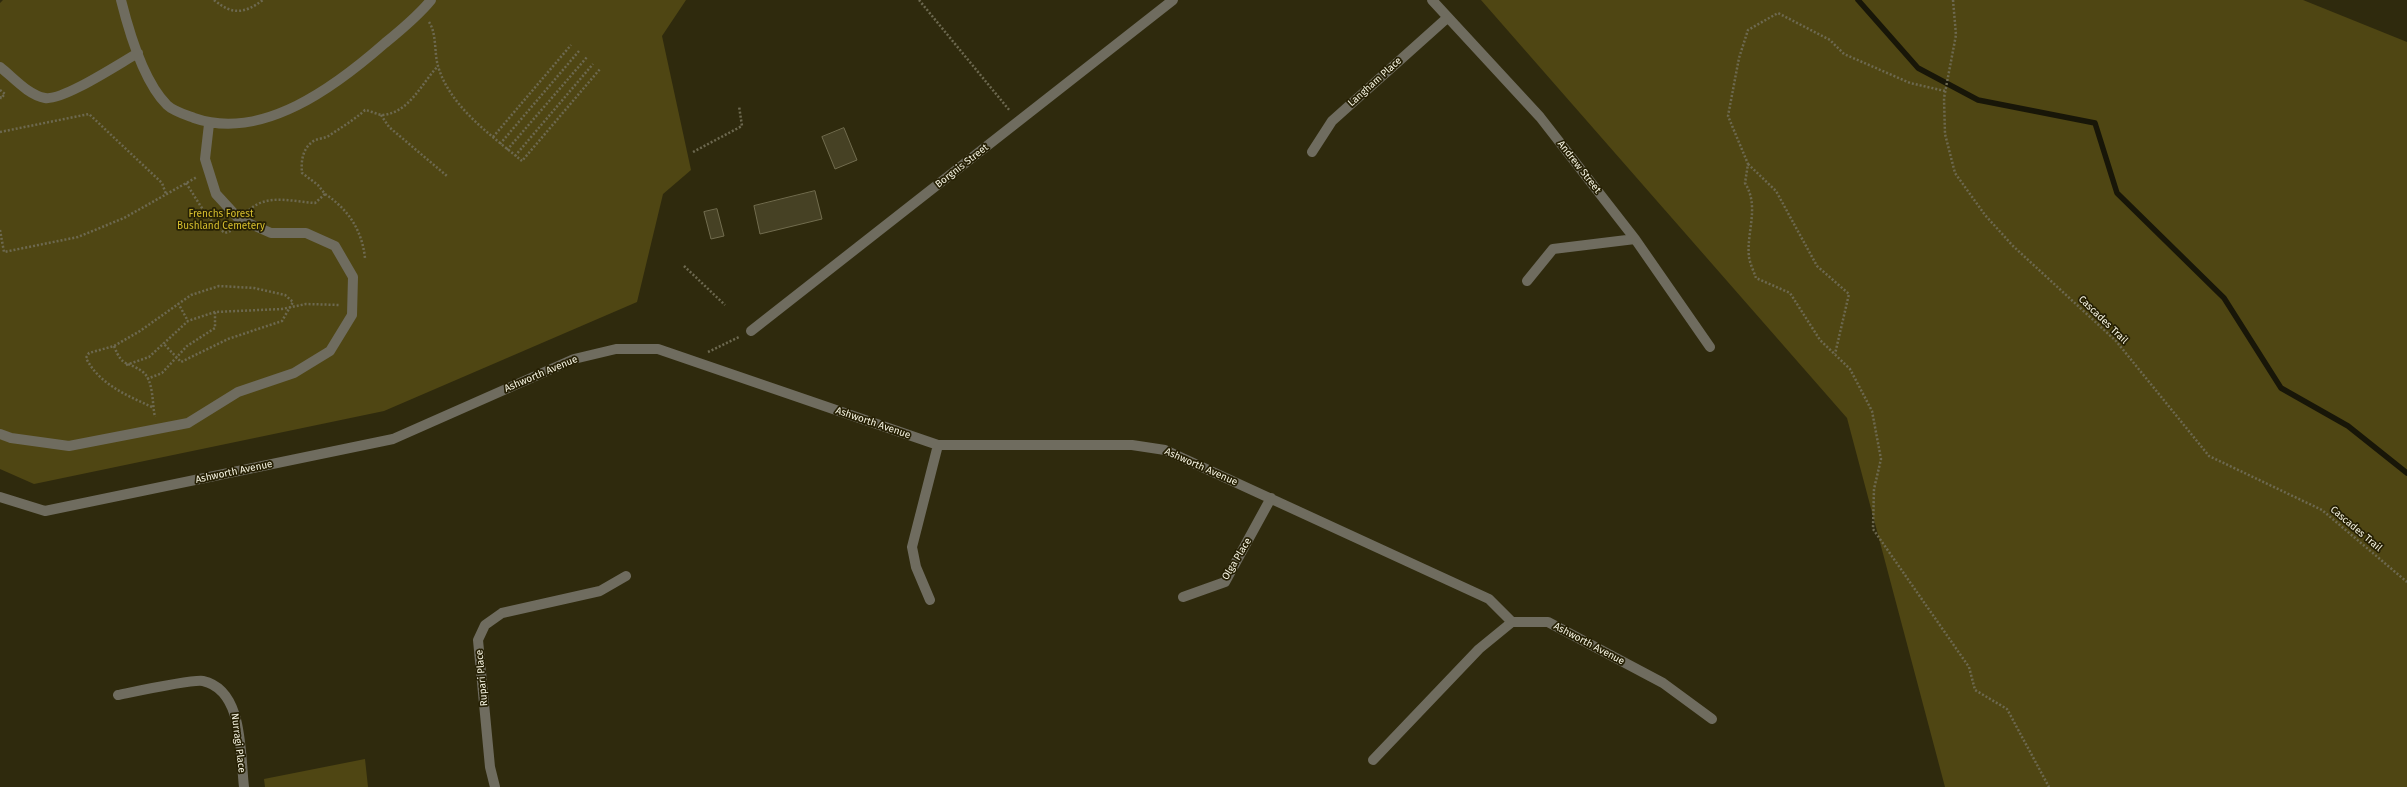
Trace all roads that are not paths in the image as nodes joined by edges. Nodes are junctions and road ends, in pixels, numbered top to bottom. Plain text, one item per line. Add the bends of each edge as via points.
1 (121, 0) edge
2 (431, 0) edge
3 (1173, 0) edge
4 (1432, 0) edge
5 (1447, 18) junction
6 (138, 53) junction
7 (0, 67) edge
8 (209, 124) junction
9 (1312, 152) dead end
10 (1635, 239) junction
11 (1527, 281) dead end
12 (751, 331) road end
13 (1710, 347) dead end
14 (0, 434) edge
15 (938, 445) junction
16 (0, 497) edge
17 (1271, 498) junction
18 (626, 576) dead end
19 (1183, 598) dead end
20 (930, 600) dead end
21 (1512, 622) junction
22 (118, 695) dead end
23 (1712, 719) dead end
24 (1373, 760) dead end
25 (244, 787) edge
26 (495, 787) edge

1 - 6 street
2 - 8 street via 421,12 355,69 303,104 272,116 240,123
3 - 12 street, Borgnis Street
4 - 5 street, Andrew Street
5 - 9 street, Langham Place via 1332,121
5 - 10 street, Andrew Street via 1540,117
6 - 7 street via 63,95 46,98 33,94
6 - 8 street via 142,67 167,105
8 - 14 street via 206,159 216,194 239,219 271,233 306,233 335,246 353,277 352,314 330,351 294,373 238,392 188,423 69,446 11,438
10 - 11 street via 1553,249
10 - 13 street, Andrew Street
15 - 16 street, Ashworth Avenue via 658,349 616,349 574,359 392,440 45,511
15 - 17 street, Ashworth Avenue via 1132,445 1166,450
15 - 20 street via 912,547 916,567
17 - 19 street, Olga Place via 1226,582
17 - 21 street, Ashworth Avenue via 1489,599
18 - 26 street, Rupari Place via 600,591 502,612 485,625 478,640 490,767
21 - 23 street, Ashworth Avenue via 1548,622 1663,683
21 - 24 street via 1479,649
22 - 25 street, Nurragi Place via 202,680 224,691 235,710

